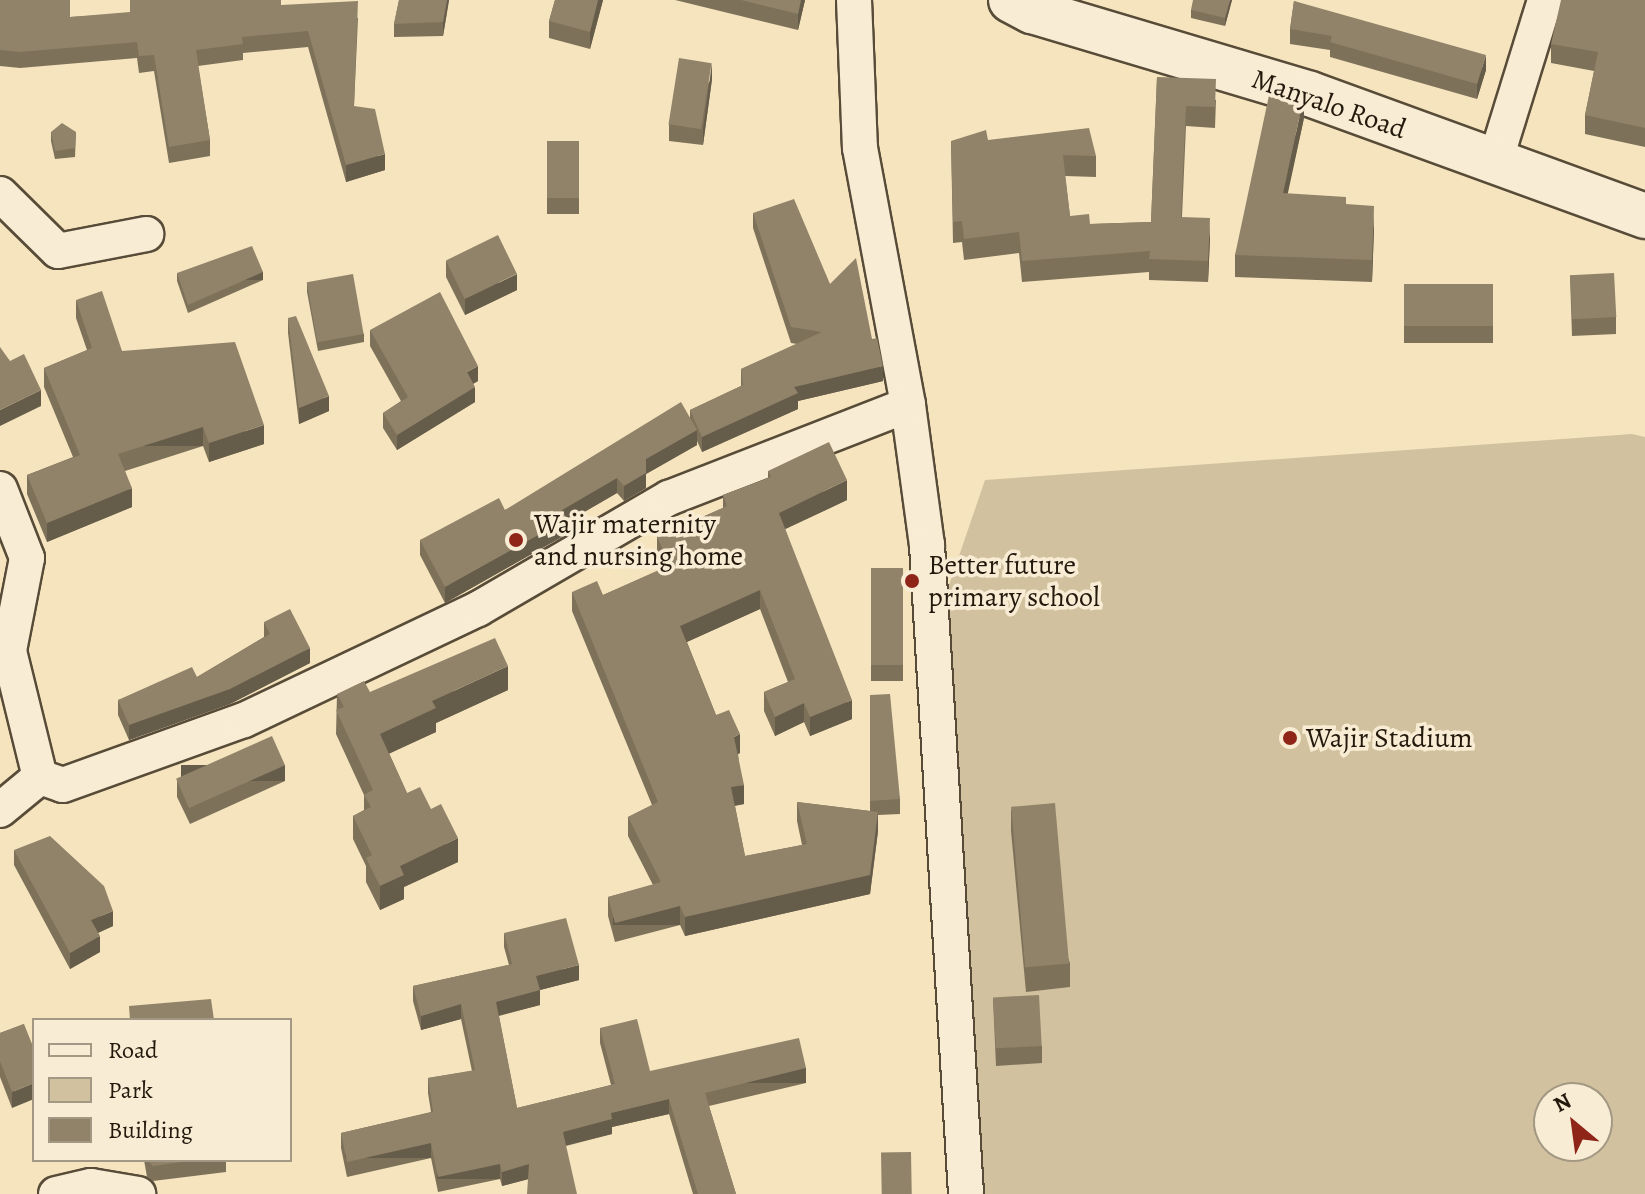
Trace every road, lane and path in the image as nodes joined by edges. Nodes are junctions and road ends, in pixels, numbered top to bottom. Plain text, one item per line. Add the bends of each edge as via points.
1 (854, 0) edge
2 (1011, 0) edge
3 (1545, 0) edge
4 (1494, 165) junction
5 (0, 194) edge
6 (1645, 216) edge
7 (146, 234) dead end
8 (908, 405) junction
9 (0, 489) edge
10 (10, 708) edge
11 (40, 777) junction
12 (0, 810) edge
13 (56, 1194) edge
14 (138, 1194) edge
15 (966, 1194) edge

1 - 8 street via 860,148
2 - 4 street, Manyalo Road via 1032,11 1310,94
3 - 4 street
4 - 6 street, Manyalo Road
5 - 7 street via 58,251
8 - 11 street via 669,498 478,609 244,720 63,785
8 - 15 street via 927,545
9 - 10 street via 27,558 9,651
10 - 11 street
11 - 12 street
13 - 14 street via 91,1186

